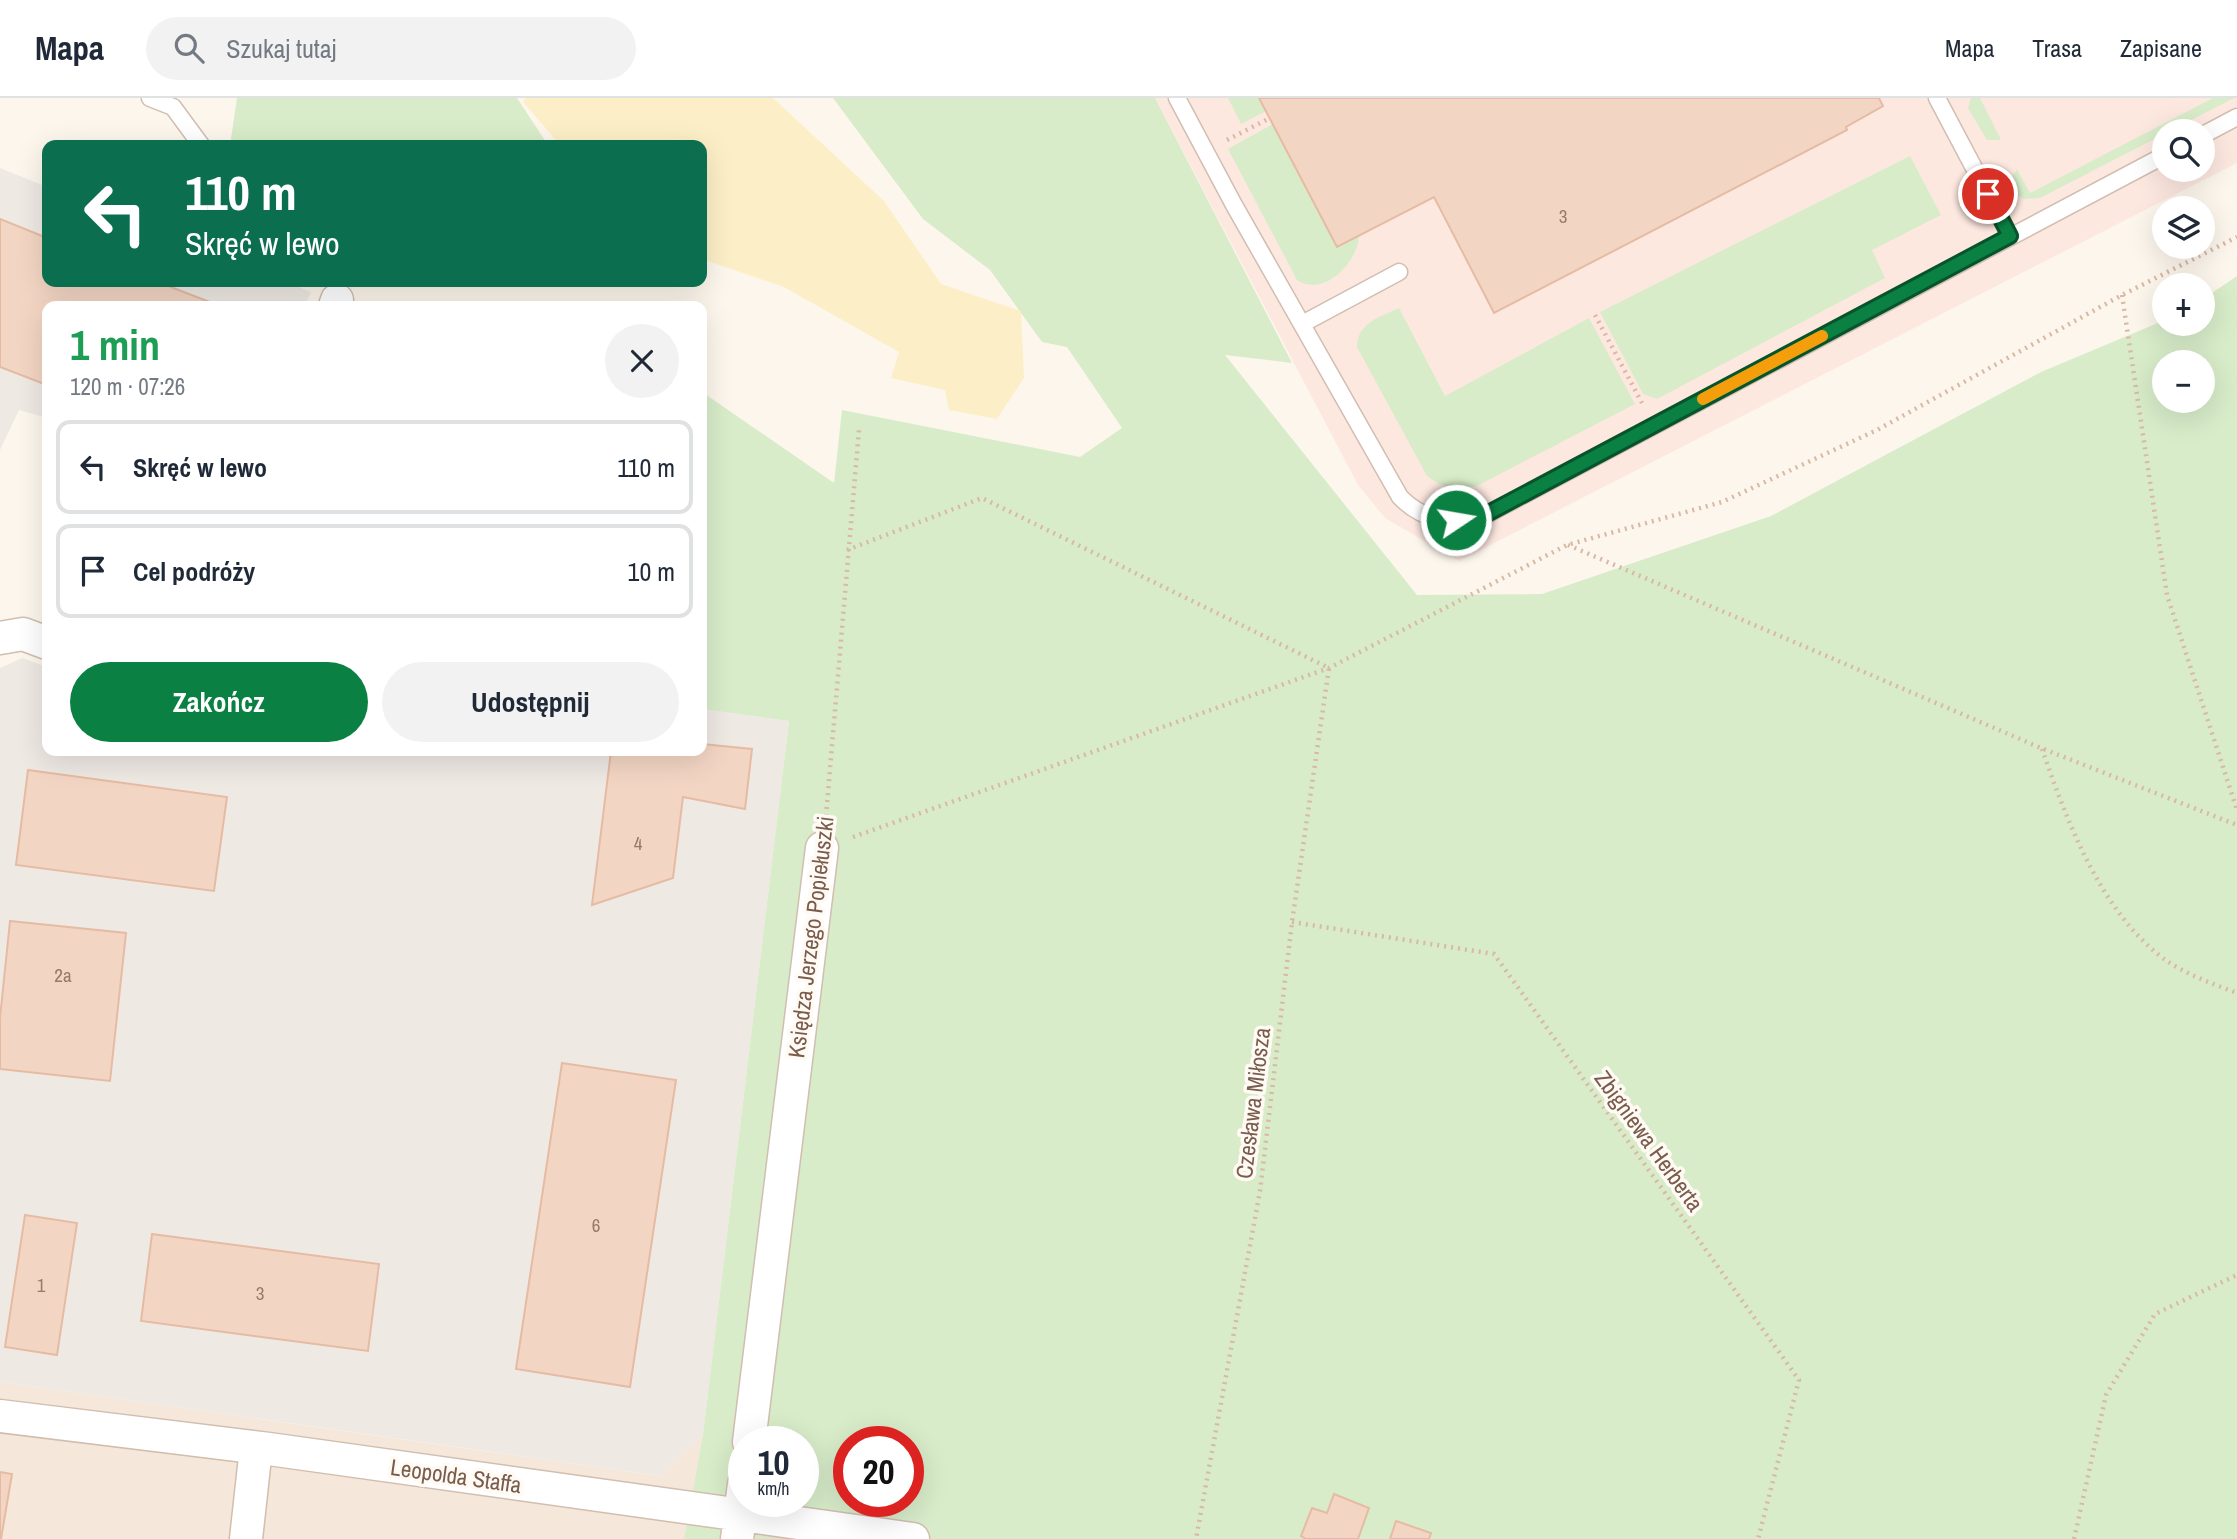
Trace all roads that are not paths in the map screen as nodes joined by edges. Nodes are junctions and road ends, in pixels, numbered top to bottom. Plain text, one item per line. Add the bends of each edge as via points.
1 (150, 98) edge
2 (1177, 98) edge
3 (1937, 98) edge
4 (2237, 117) edge
5 (2215, 129) edge
6 (197, 140) edge
7 (2152, 162) edge
8 (2010, 236) junction
9 (1399, 272) dead end
10 (1302, 324) junction
11 (0, 638) edge
12 (42, 641) edge
13 (822, 848) road end
14 (0, 1416) edge
15 (751, 1426) edge
16 (256, 1448) junction
17 (738, 1527) edge
18 (246, 1539) edge
19 (912, 1539) edge

1 - 6 lane via 173,107
2 - 10 lane
3 - 8 lane
4 - 5 lane
7 - 8 lane
8 - 10 lane via 1470,519 1432,519 1409,507
9 - 10 lane
11 - 12 street via 23,634
13 - 15 street, Księdza Jerzego Popiełuszki
14 - 16 street, Leopolda Staffa
16 - 17 street, Leopolda Staffa
16 - 18 street
17 - 19 street, Leopolda Staffa

